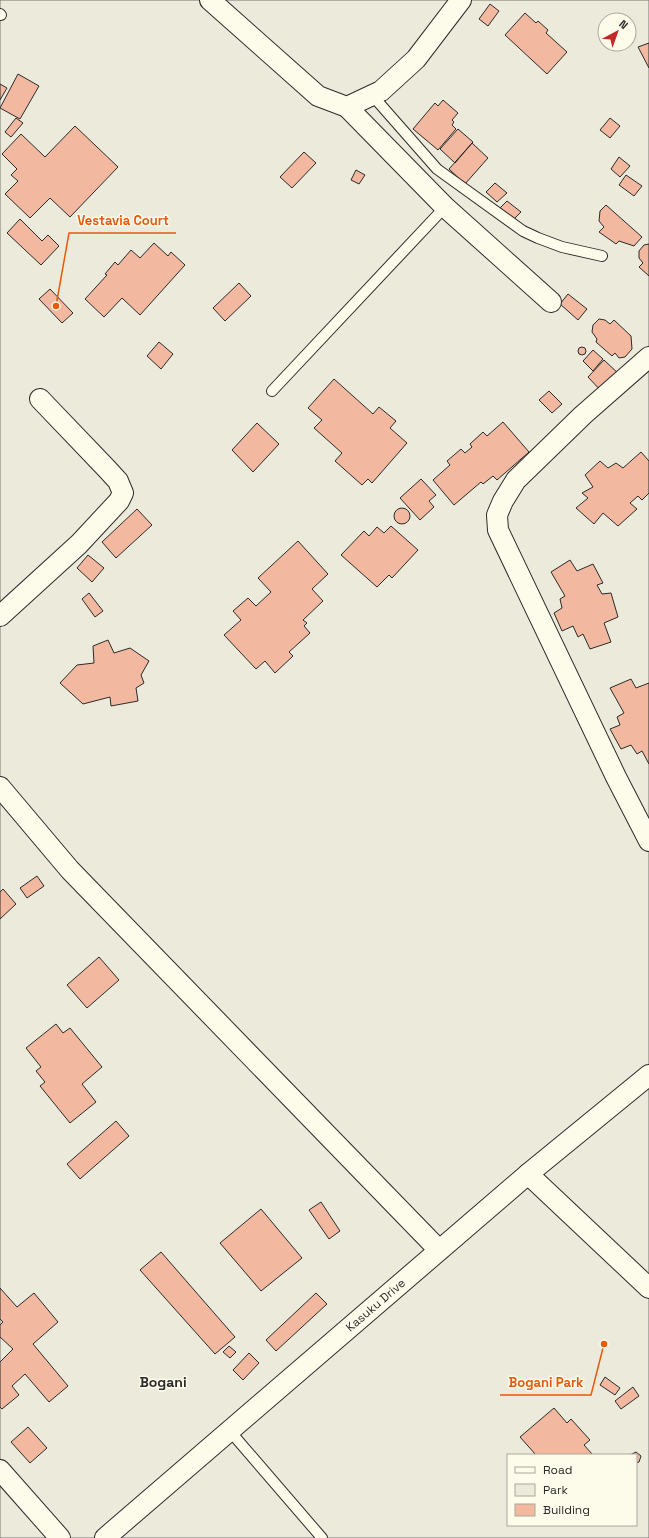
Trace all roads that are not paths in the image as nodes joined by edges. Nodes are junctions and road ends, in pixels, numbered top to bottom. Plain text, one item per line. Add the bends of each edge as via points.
1 (210, 0) edge
2 (461, 0) edge
3 (372, 95) junction
4 (347, 107) junction
5 (445, 207) junction
6 (602, 256) dead end
7 (552, 302) dead end
8 (649, 357) edge
9 (272, 391) dead end
10 (40, 399) dead end
11 (0, 616) edge
12 (0, 787) edge
13 (649, 841) edge
14 (649, 1075) edge
15 (528, 1174) junction
16 (439, 1250) junction
17 (649, 1288) edge
18 (230, 1430) junction
19 (0, 1470) edge
20 (60, 1538) edge
21 (105, 1538) edge
22 (322, 1538) edge

1 - 4 street via 318,96
2 - 3 street via 416,59 381,91
3 - 4 street
3 - 6 lane via 437,169 523,231 562,248
4 - 5 street
5 - 7 street
5 - 9 lane
8 - 13 street via 583,415 516,480 498,515 498,530 616,778
10 - 11 street via 118,481 123,493 119,501 79,544
12 - 16 street via 70,870
14 - 15 street, Kasuku Drive
15 - 16 street, Kasuku Drive
15 - 17 street
16 - 18 street, Kasuku Drive
18 - 21 street, Kasuku Drive
18 - 22 lane
19 - 20 street

